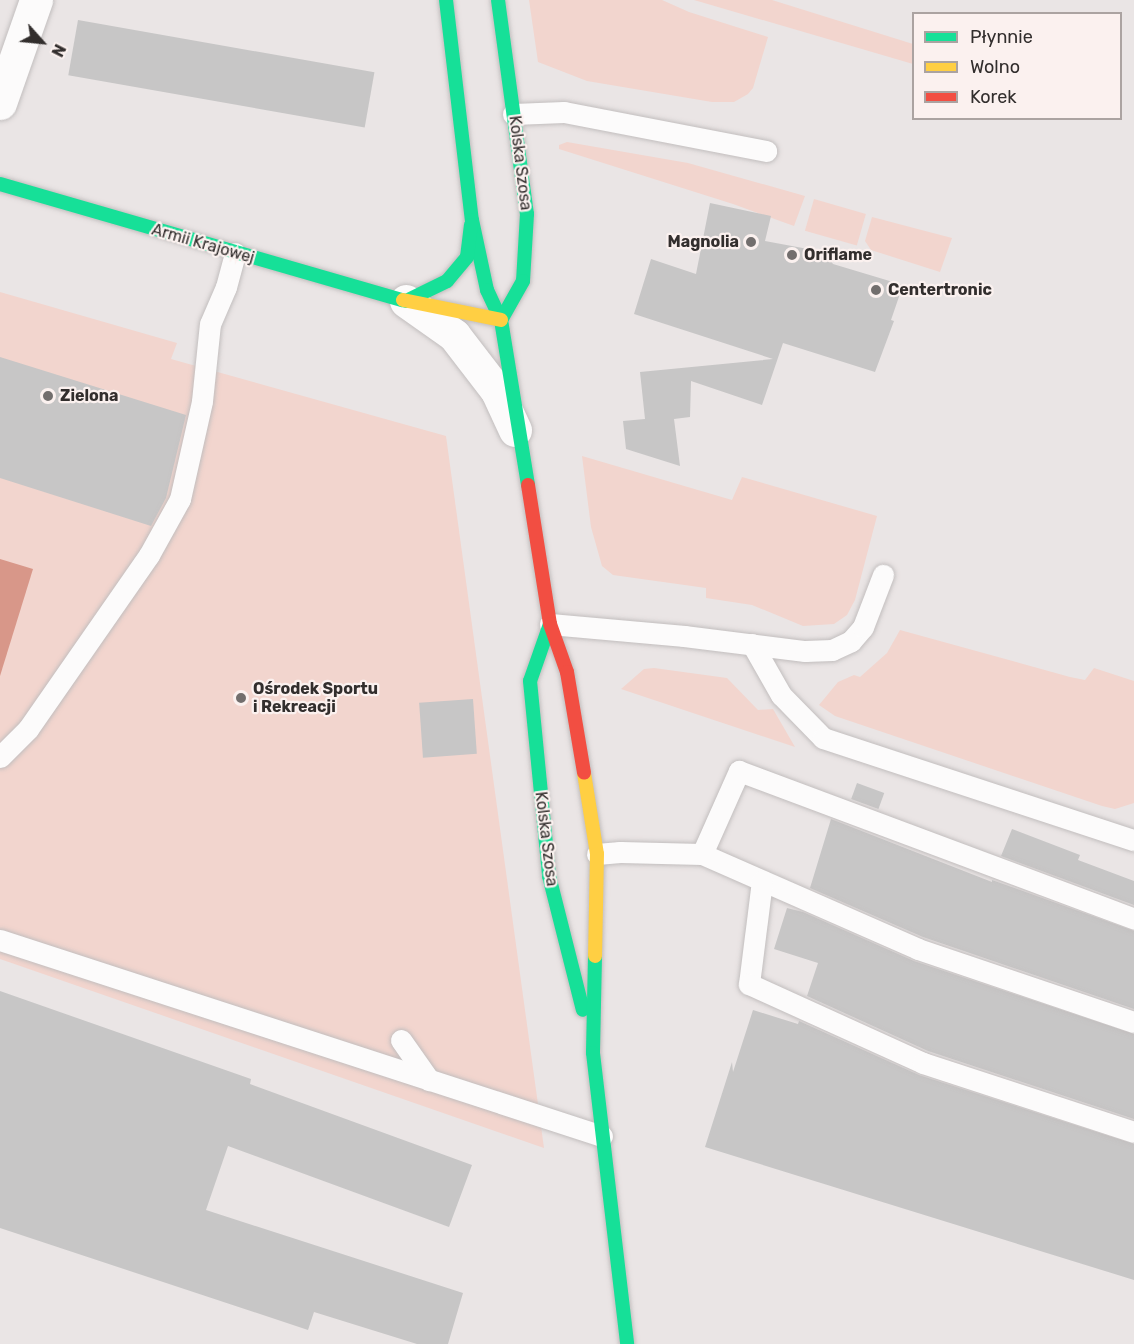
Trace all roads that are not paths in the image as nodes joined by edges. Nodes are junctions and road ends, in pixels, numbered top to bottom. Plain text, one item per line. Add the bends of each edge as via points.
1 (36, 0) edge
2 (446, 0) edge
3 (498, 0) edge
4 (0, 103) edge
5 (513, 114) junction
6 (766, 151) dead end
7 (0, 184) edge
8 (472, 220) junction
9 (234, 253) junction
10 (406, 302) junction
11 (501, 320) junction
12 (518, 437) junction
13 (883, 575) dead end
14 (550, 624) junction
15 (752, 644) junction
16 (0, 757) edge
17 (1134, 840) edge
18 (597, 854) junction
19 (702, 854) junction
20 (762, 881) junction
21 (1134, 919) edge
22 (0, 940) edge
23 (1134, 1022) edge
24 (401, 1040) dead end
25 (593, 1053) junction
26 (429, 1080) junction
27 (1134, 1132) edge
28 (602, 1136) junction
29 (627, 1344) edge

1 - 4 street
2 - 8 street, Kolska Szosa
3 - 5 street, Kolska Szosa
5 - 6 lane via 564,111
5 - 11 street, Kolska Szosa via 527,214 523,281
7 - 9 street, Armii Krajowej
8 - 10 street, Kolska Szosa via 467,257 447,281
8 - 11 street, Kolska Szosa via 488,290
9 - 10 street, Armii Krajowej
9 - 16 lane via 226,287 210,324 202,401 180,499 149,555 34,719
10 - 11 street, Armii Krajowej
10 - 12 street, Armii Krajowej via 454,335 497,391
11 - 12 street, Kolska Szosa
12 - 14 street, Kolska Szosa
13 - 15 lane via 863,627 851,640 832,650 804,651
14 - 15 lane
14 - 18 street, Kolska Szosa via 567,672
14 - 25 street, Kolska Szosa via 530,681 539,784 549,876
15 - 17 lane via 781,695 823,738
18 - 19 lane
18 - 25 street, Kolska Szosa
19 - 20 lane
19 - 21 lane via 739,771
20 - 23 lane via 918,949
20 - 27 lane via 748,984 923,1063
22 - 26 lane
24 - 26 lane
25 - 28 street, Kolska Szosa
26 - 28 lane
28 - 29 street, Kolska Szosa

